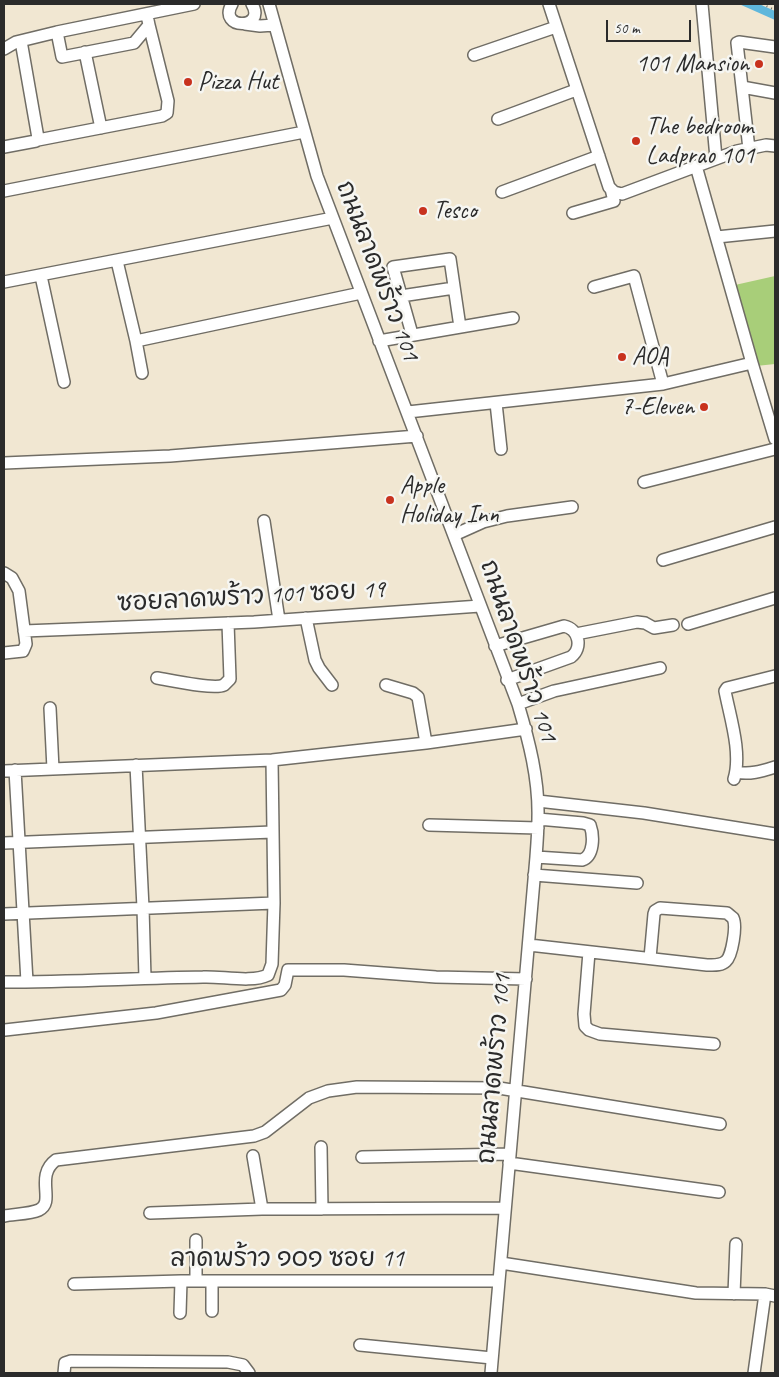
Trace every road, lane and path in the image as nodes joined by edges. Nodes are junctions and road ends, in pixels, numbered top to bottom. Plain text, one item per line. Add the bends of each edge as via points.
1 (194, 4) edge
2 (232, 4) edge
3 (252, 4) edge
4 (269, 4) edge
5 (549, 4) edge
6 (702, 4) edge
7 (762, 4) edge
8 (775, 10) edge
9 (148, 19) junction
10 (245, 24) junction
11 (274, 25) junction
12 (556, 27) junction
13 (57, 32) junction
14 (4, 39) edge
15 (19, 41) junction
16 (775, 47) edge
17 (4, 48) edge
18 (85, 52) junction
19 (474, 55) dead end
20 (742, 87) junction
21 (576, 90) junction
22 (775, 93) edge
23 (498, 119) dead end
24 (101, 128) junction
25 (304, 132) junction
26 (38, 140) junction
27 (775, 146) edge
28 (4, 147) edge
29 (749, 149) junction
30 (599, 156) junction
31 (716, 158) junction
32 (696, 166) junction
33 (611, 189) junction
34 (4, 191) edge
35 (502, 192) dead end
36 (573, 213) dead end
37 (333, 218) junction
38 (775, 231) edge
39 (717, 237) junction
40 (117, 261) junction
41 (41, 276) junction
42 (4, 282) edge
43 (594, 287) dead end
44 (454, 288) junction
45 (361, 293) junction
46 (401, 296) junction
47 (513, 318) dead end
48 (460, 327) junction
49 (412, 334) junction
50 (379, 340) junction
51 (136, 341) junction
52 (752, 363) junction
53 (142, 373) dead end
54 (64, 382) dead end
55 (663, 384) junction
56 (496, 403) junction
57 (408, 412) junction
58 (417, 436) junction
59 (775, 439) edge
60 (501, 449) dead end
61 (775, 449) edge
62 (4, 463) edge
63 (644, 482) dead end
64 (572, 507) dead end
65 (264, 521) dead end
66 (775, 527) edge
67 (454, 535) junction
68 (663, 560) dead end
69 (4, 573) edge
70 (775, 598) edge
71 (480, 606) junction
72 (306, 618) junction
73 (279, 620) junction
74 (228, 623) junction
75 (688, 624) dead end
76 (673, 625) dead end
77 (24, 631) junction
78 (576, 634) junction
79 (495, 646) junction
80 (4, 653) edge
81 (660, 668) dead end
82 (775, 676) edge
83 (157, 678) dead end
84 (507, 680) junction
85 (332, 685) dead end
86 (386, 685) dead end
87 (518, 704) junction
88 (50, 708) dead end
89 (526, 729) junction
90 (426, 743) junction
91 (272, 760) junction
92 (136, 765) junction
93 (775, 767) edge
94 (53, 769) junction
95 (10, 770) edge
96 (538, 801) junction
97 (538, 824) junction
98 (429, 825) dead end
99 (272, 832) junction
100 (775, 834) edge
101 (140, 838) junction
102 (20, 842) junction
103 (4, 843) edge
104 (536, 857) junction
105 (534, 875) junction
106 (637, 884) dead end
107 (274, 904) junction
108 (143, 908) junction
109 (24, 913) junction
110 (4, 914) edge
111 (529, 945) junction
112 (589, 952) junction
113 (650, 958) junction
114 (145, 978) junction
115 (526, 979) junction
116 (4, 982) edge
117 (27, 982) junction
118 (5, 1030) edge
119 (714, 1044) dead end
120 (516, 1090) junction
121 (720, 1124) dead end
122 (321, 1147) dead end
123 (253, 1156) dead end
124 (362, 1157) dead end
125 (510, 1158) junction
126 (719, 1192) dead end
127 (506, 1208) junction
128 (262, 1209) junction
129 (322, 1209) junction
130 (150, 1214) dead end
131 (4, 1216) edge
132 (196, 1240) dead end
133 (736, 1244) dead end
134 (500, 1263) junction
135 (181, 1281) junction
136 (196, 1281) junction
137 (212, 1281) junction
138 (499, 1281) junction
139 (74, 1284) dead end
140 (734, 1294) junction
141 (770, 1295) edge
142 (212, 1311) dead end
143 (180, 1313) dead end
144 (360, 1345) dead end
145 (492, 1358) junction
146 (64, 1373) edge
147 (248, 1373) edge
148 (490, 1373) edge
149 (754, 1373) edge

1 - 9 street
2 - 10 street via 229,9 231,18
3 - 10 street via 254,16
4 - 11 street, ถนนลาดพร้าว 101
5 - 12 street
6 - 31 street
7 - 8 path
9 - 13 street
9 - 18 street via 134,43
9 - 24 street via 168,101 167,113
10 - 11 street
11 - 25 street, ถนนลาดพร้าว 101
12 - 19 street
12 - 21 street
13 - 15 street
13 - 18 street via 62,57
14 - 15 street
15 - 17 street
15 - 26 street
16 - 20 street via 738,42
18 - 24 street
20 - 22 street
20 - 29 street
21 - 23 street
21 - 30 street
24 - 26 street
25 - 34 street
25 - 37 street, ถนนลาดพร้าว 101
26 - 28 street
27 - 29 street
29 - 31 street
30 - 33 street
30 - 35 street
31 - 32 street
32 - 33 street via 622,194
32 - 39 street
33 - 36 street via 614,201
37 - 40 street
37 - 45 street, ถนนลาดพร้าว 101
38 - 39 street
39 - 52 street
40 - 41 street
40 - 51 street
41 - 42 street
41 - 54 street
43 - 55 street via 634,276
44 - 46 street
44 - 46 street via 450,259 393,267
44 - 48 street
45 - 50 street, ถนนลาดพร้าว 101
45 - 51 street
46 - 49 street
47 - 48 street
48 - 49 street
49 - 50 street
50 - 57 street, ถนนลาดพร้าว 101
51 - 53 street
52 - 55 street
52 - 59 street
55 - 56 street
56 - 57 street
56 - 60 street
57 - 58 street, ถนนลาดพร้าว 101
58 - 62 street via 170,456
58 - 67 street, ถนนลาดพร้าว 101
61 - 63 street
64 - 67 street via 507,516
65 - 73 street
66 - 68 street
67 - 71 street, ถนนลาดพร้าว 101
69 - 77 street via 12,578 18,591
70 - 75 street
71 - 72 street, ซอยลาดพร้าว 101 ซอย 19
71 - 79 street, ถนนลาดพร้าว 101
72 - 73 street, ซอยลาดพร้าว 101 ซอย 19
72 - 85 street via 315,660
73 - 74 street, ซอยลาดพร้าว 101 ซอย 19
74 - 77 street, ซอยลาดพร้าว 101 ซอย 19
74 - 83 street via 230,679 225,684 205,686
76 - 78 street via 654,628 637,622
77 - 80 street via 24,651
78 - 79 street via 564,626
78 - 84 street via 577,650 571,658
79 - 84 street, ถนนลาดพร้าว 101
81 - 87 street via 554,691
82 - 93 street via 725,691 736,747 735,775
84 - 87 street, ถนนลาดพร้าว 101
86 - 90 street via 418,697
87 - 89 street, ถนนลาดพร้าว 101
88 - 94 street
89 - 90 street
89 - 96 street, ถนนลาดพร้าว 101
90 - 91 street
91 - 92 street
91 - 99 street
92 - 94 street
92 - 101 street
94 - 95 street
95 - 102 street
96 - 97 street, ถนนลาดพร้าว 101
96 - 100 street
97 - 98 street
97 - 104 street, ถนนลาดพร้าว 101
97 - 104 street via 590,825 592,844 590,854 582,860
99 - 101 street
99 - 107 street
101 - 102 street
101 - 108 street
102 - 103 street
102 - 109 street
104 - 105 street, ถนนลาดพร้าว 101
105 - 106 street
105 - 111 street, ถนนลาดพร้าว 101
107 - 108 street
107 - 114 street via 272,964 268,975 255,978
108 - 109 street
108 - 114 street
109 - 110 street
109 - 117 street
111 - 112 street
111 - 115 street, ถนนลาดพร้าว 101
112 - 113 street
112 - 119 street via 584,1014 585,1026 589,1030 600,1034
113 - 113 street via 721,964 732,952 732,918 727,913 660,908 654,914
114 - 117 street
115 - 118 street via 288,970 282,990 156,1013
115 - 120 street, ถนนลาดพร้าว 101
116 - 117 street
120 - 121 street
120 - 125 street, ถนนลาดพร้าว 101
120 - 131 street via 357,1087 328,1091 309,1098 265,1132 254,1136 56,1160 45,1174 46,1197 41,1209
122 - 129 street
123 - 128 street
124 - 125 street
125 - 126 street
125 - 127 street, ถนนลาดพร้าว 101
127 - 129 street
127 - 134 street, ถนนลาดพร้าว 101
128 - 129 street
128 - 130 street
132 - 136 street
133 - 140 street
134 - 138 street, ถนนลาดพร้าว 101
134 - 140 street via 696,1293
135 - 136 street, ลาดพร้าว ๑๐๑ ซอย 11
135 - 139 street, ลาดพร้าว ๑๐๑ ซอย 11
135 - 143 street
136 - 137 street, ลาดพร้าว ๑๐๑ ซอย 11
137 - 138 street, ลาดพร้าว ๑๐๑ ซอย 11
137 - 142 street
138 - 145 street, ถนนลาดพร้าว 101
140 - 141 street
141 - 149 street
144 - 145 street
145 - 148 street, ถนนลาดพร้าว 101
146 - 147 street via 68,1361 228,1362 243,1365

